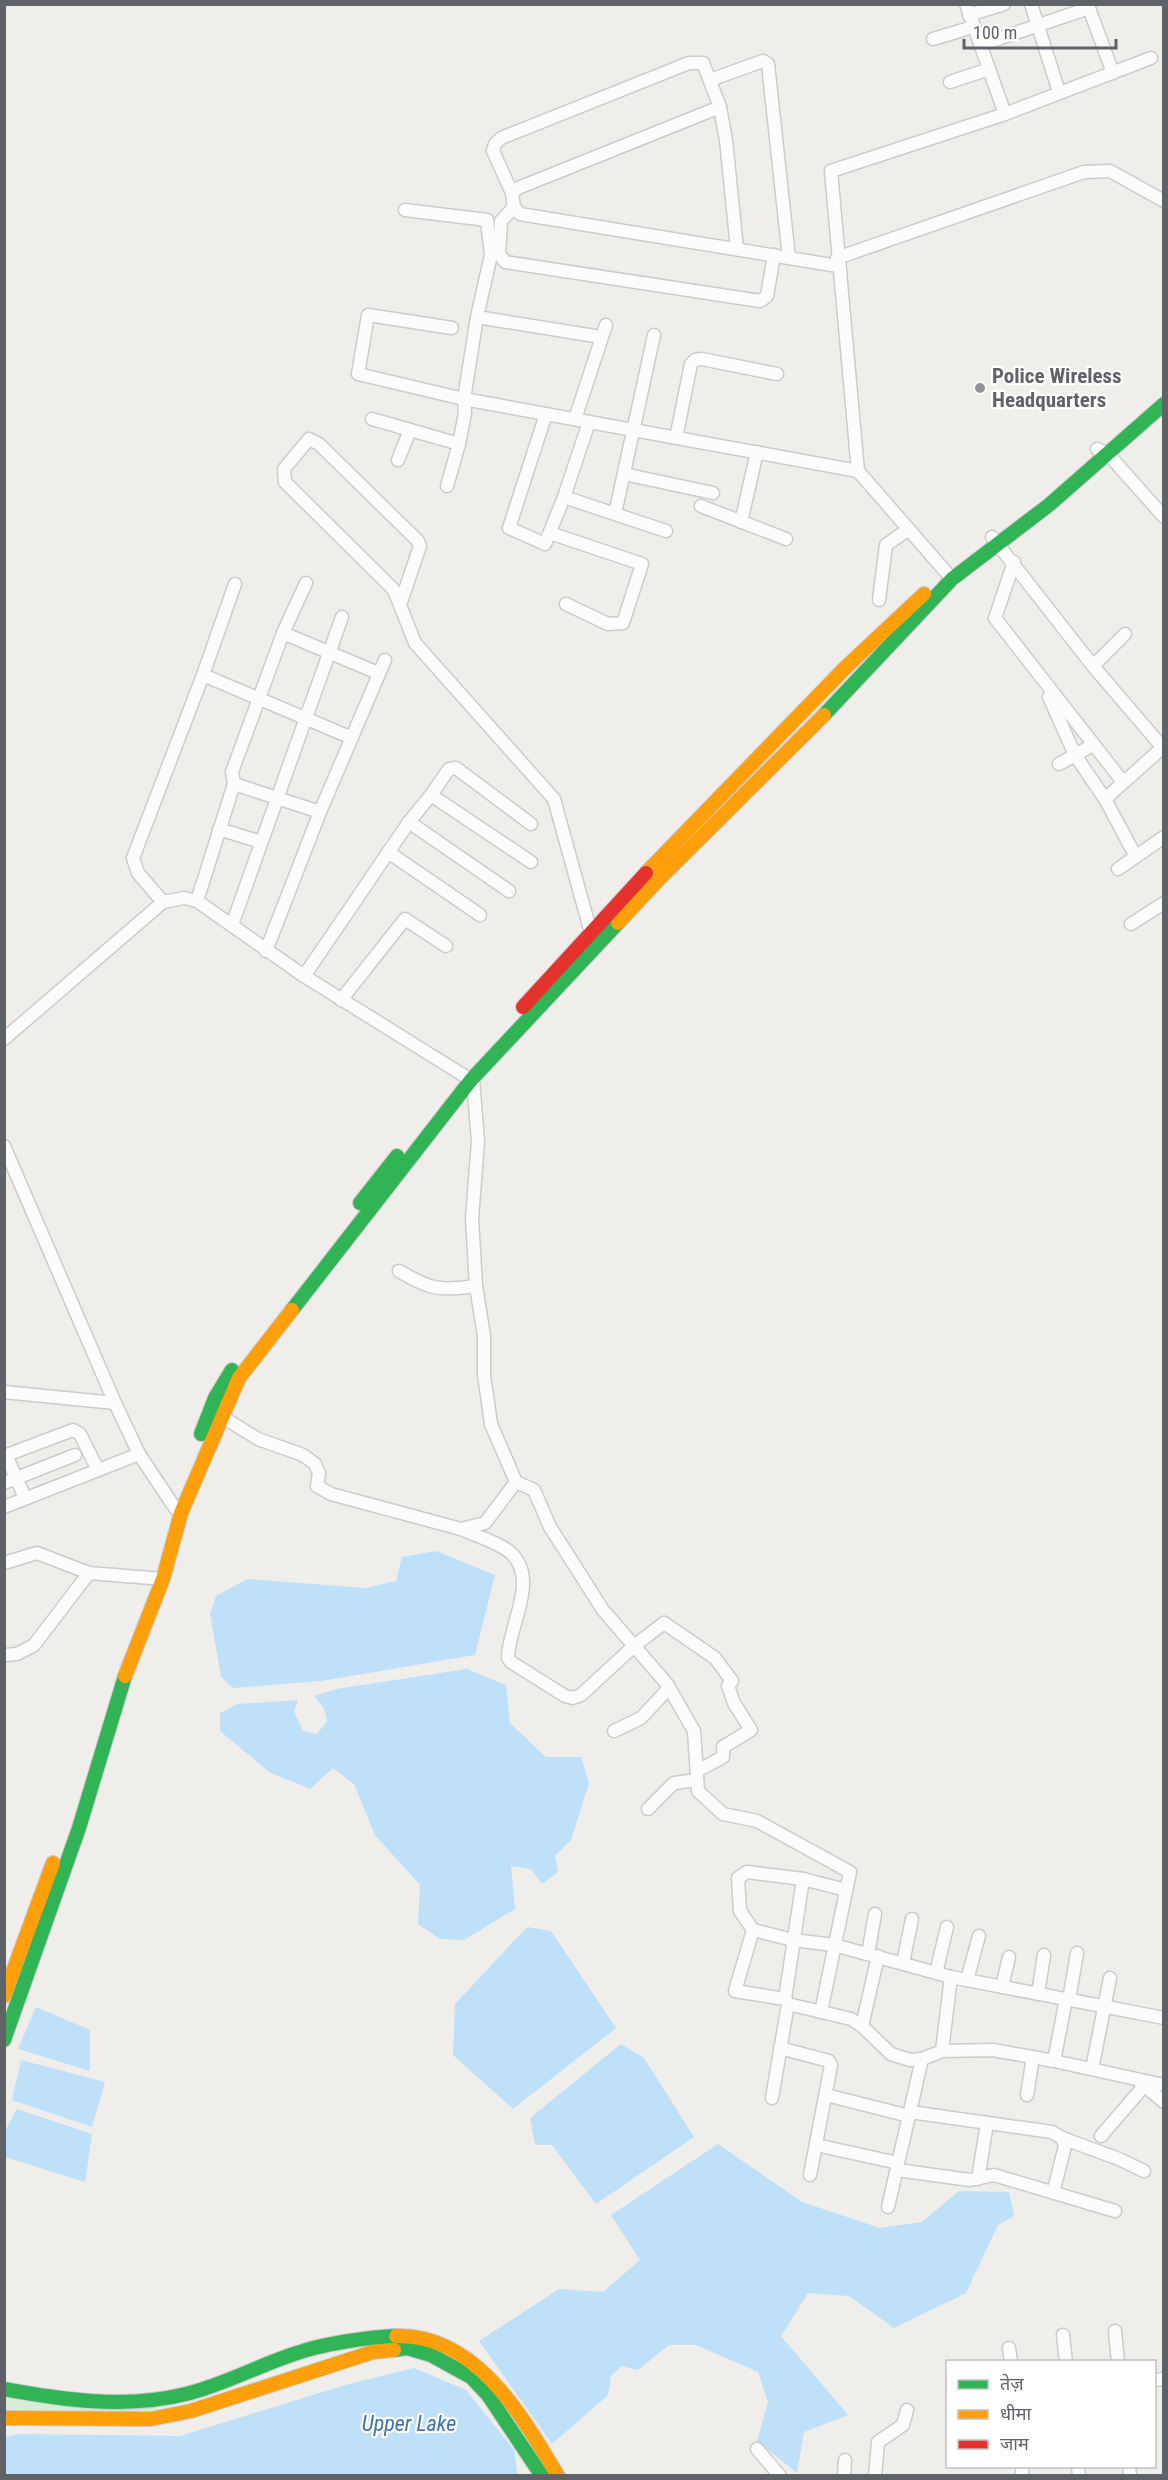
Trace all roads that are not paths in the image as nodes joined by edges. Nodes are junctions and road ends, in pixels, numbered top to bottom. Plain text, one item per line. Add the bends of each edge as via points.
1 (1004, 4) edge
2 (1031, 4) edge
3 (1088, 6) edge
4 (969, 16) edge
5 (1037, 25) junction
6 (933, 39) dead end
7 (980, 45) junction
8 (1151, 58) dead end
9 (989, 69) junction
10 (1113, 73) junction
11 (710, 80) junction
12 (950, 82) dead end
13 (1059, 92) junction
14 (720, 107) junction
15 (1005, 114) junction
16 (512, 193) junction
17 (1164, 201) edge
18 (514, 207) junction
19 (405, 210) dead end
20 (737, 249) junction
21 (774, 255) junction
22 (789, 258) junction
23 (838, 262) junction
24 (477, 317) junction
25 (606, 325) dead end
26 (452, 328) dead end
27 (654, 335) dead end
28 (602, 337) junction
29 (777, 374) dead end
30 (1164, 389) edge
31 (464, 399) junction
32 (1164, 404) edge
33 (546, 414) junction
34 (372, 419) dead end
35 (574, 419) junction
36 (589, 422) junction
37 (410, 430) junction
38 (633, 430) junction
39 (676, 438) junction
40 (459, 444) junction
41 (757, 452) junction
42 (1103, 452) junction
43 (398, 460) dead end
44 (858, 471) junction
45 (624, 474) junction
46 (447, 486) dead end
47 (713, 493) dead end
48 (564, 496) junction
49 (700, 506) dead end
50 (615, 514) junction
51 (1164, 517) edge
52 (741, 522) junction
53 (909, 529) junction
54 (666, 531) dead end
55 (550, 533) junction
56 (786, 540) dead end
57 (995, 540) junction
58 (1014, 562) junction
59 (950, 576) junction
60 (306, 583) dead end
61 (235, 584) dead end
62 (879, 600) dead end
63 (401, 602) junction
64 (566, 604) dead end
65 (342, 617) dead end
66 (283, 633) junction
67 (1125, 634) dead end
68 (328, 652) junction
69 (385, 660) dead end
70 (1093, 666) junction
71 (378, 673) junction
72 (203, 675) junction
73 (1041, 680) junction
74 (259, 699) junction
75 (305, 719) junction
76 (352, 738) junction
77 (1093, 745) junction
78 (1163, 749) edge
79 (1075, 755) junction
80 (1059, 764) dead end
81 (1123, 782) junction
82 (234, 784) junction
83 (431, 795) junction
84 (277, 797) junction
85 (1105, 799) junction
86 (320, 812) junction
87 (409, 822) junction
88 (531, 824) dead end
89 (219, 829) junction
90 (1164, 837) edge
91 (261, 842) junction
92 (388, 852) junction
93 (1136, 857) junction
94 (531, 862) dead end
95 (1118, 869) dead end
96 (509, 891) dead end
97 (197, 901) junction
98 (163, 902) junction
99 (1161, 908) edge
100 (480, 915) dead end
101 (1131, 924) dead end
102 (232, 925) junction
103 (591, 933) junction
104 (446, 946) dead end
105 (266, 951) junction
106 (304, 976) junction
107 (341, 1000) junction
108 (4, 1040) edge
109 (469, 1078) junction
110 (4, 1146) edge
111 (399, 1271) dead end
112 (476, 1286) junction
113 (4, 1392) edge
114 (115, 1402) junction
115 (221, 1416) junction
116 (140, 1454) junction
117 (75, 1455) dead end
118 (5, 1456) edge
119 (99, 1470) junction
120 (10, 1481) edge
121 (516, 1482) junction
122 (25, 1498) junction
123 (4, 1507) edge
124 (178, 1510) junction
125 (461, 1529) junction
126 (4, 1563) edge
127 (89, 1573) junction
128 (158, 1578) junction
129 (634, 1646) junction
130 (4, 1655) edge
131 (669, 1688) junction
132 (614, 1731) dead end
133 (697, 1776) junction
134 (648, 1809) dead end
135 (802, 1879) junction
136 (846, 1890) junction
137 (875, 1914) dead end
138 (912, 1919) dead end
139 (947, 1927) dead end
140 (753, 1930) junction
141 (979, 1936) dead end
142 (793, 1940) junction
143 (834, 1945) junction
144 (1077, 1953) dead end
145 (873, 1955) junction
146 (1044, 1955) dead end
147 (1009, 1957) dead end
148 (903, 1964) junction
149 (936, 1973) junction
150 (951, 1977) junction
151 (1110, 1978) dead end
152 (968, 1980) junction
153 (1002, 1987) junction
154 (1038, 1994) junction
155 (4, 1996) edge
156 (1068, 2000) junction
157 (786, 2002) junction
158 (1104, 2007) junction
159 (821, 2012) junction
160 (1164, 2018) edge
161 (862, 2026) junction
162 (4, 2040) edge
163 (780, 2048) junction
164 (942, 2051) junction
165 (1033, 2057) junction
166 (921, 2059) junction
167 (1054, 2061) junction
168 (1092, 2069) junction
169 (1141, 2083) junction
170 (1164, 2085) edge
171 (826, 2095) junction
172 (1027, 2095) dead end
173 (772, 2098) dead end
174 (1164, 2102) edge
175 (909, 2114) junction
176 (987, 2123) junction
177 (1101, 2136) dead end
178 (1062, 2138) junction
179 (816, 2145) junction
180 (897, 2167) junction
181 (1144, 2171) dead end
182 (810, 2175) dead end
183 (978, 2179) junction
184 (1053, 2193) junction
185 (888, 2207) dead end
186 (1115, 2211) dead end
187 (1115, 2331) dead end
188 (1063, 2335) dead end
189 (1009, 2348) dead end
190 (1011, 2360) edge
191 (1066, 2360) edge
192 (1118, 2360) edge
193 (4, 2389) edge
194 (907, 2410) dead end
195 (4, 2418) edge
196 (757, 2449) dead end
197 (845, 2460) dead end
198 (542, 2475) edge
199 (558, 2475) edge
200 (780, 2475) edge
201 (844, 2475) edge
202 (875, 2475) edge

1 - 4 street
2 - 5 street
3 - 5 street
3 - 10 street
4 - 6 street
4 - 7 street
5 - 7 street
5 - 13 street
7 - 9 street
8 - 10 street
9 - 12 street
9 - 15 street
10 - 13 street
11 - 14 street
11 - 16 street via 703,63 689,63 501,138 493,151
11 - 22 street via 763,61 768,64
13 - 15 street
14 - 16 street
14 - 20 street
15 - 23 street via 831,171
16 - 18 street
17 - 23 street via 1110,171 1084,172
18 - 20 street via 520,214
18 - 21 street via 501,221 499,254 505,262 760,301 767,296
19 - 24 street via 488,219 491,255
20 - 21 street
21 - 22 street
22 - 23 street
23 - 44 street
24 - 28 street
24 - 31 street
25 - 28 street
26 - 31 street via 368,315 358,374
27 - 38 street
28 - 35 street
29 - 39 street via 695,360
30 - 42 main road
31 - 33 street
31 - 40 street
32 - 42 main road
33 - 35 street
33 - 55 street via 509,528 545,544
34 - 37 street
35 - 36 street
36 - 38 street
36 - 48 street
37 - 40 street
37 - 43 street
38 - 39 street
38 - 45 street
39 - 41 street
40 - 46 street
41 - 44 street
41 - 52 street
42 - 51 street
42 - 57 main road via 1049,506
44 - 53 street
45 - 47 street
45 - 50 street
48 - 50 street
48 - 55 street
49 - 52 street
50 - 54 street
52 - 56 street
53 - 59 street
53 - 62 street via 886,544
55 - 64 street via 642,564 623,623 608,624
57 - 58 street
57 - 59 main road
58 - 70 street
58 - 73 street via 995,618
59 - 103 main road via 846,667
59 - 109 main road via 814,726 660,878
60 - 66 street
61 - 72 street
63 - 63 street via 394,590 285,482 284,469 309,439 319,444 418,541 420,546
63 - 103 street via 415,643 554,799
65 - 68 street
66 - 68 street
66 - 74 street
67 - 70 street
68 - 71 street
68 - 75 street
69 - 71 street
70 - 78 street
71 - 76 street
72 - 74 street
72 - 98 street via 133,858 138,873
73 - 77 street
73 - 79 street
74 - 75 street
74 - 82 street via 232,772
75 - 76 street
75 - 84 street
76 - 86 street
77 - 79 street
77 - 81 street
78 - 81 street
79 - 80 street
79 - 85 street
81 - 85 street
82 - 84 street
82 - 89 street
83 - 87 street
83 - 88 street via 449,769 456,768
83 - 94 street
84 - 86 street
84 - 91 street
85 - 93 street
86 - 105 street
87 - 92 street
87 - 96 street
89 - 91 street
89 - 97 street
90 - 93 street
91 - 102 street
92 - 100 street
92 - 106 street
93 - 95 street
97 - 98 street via 184,898
97 - 102 street
98 - 108 street
99 - 101 street
102 - 105 street
103 - 109 main road
104 - 107 street via 405,920
105 - 106 street
106 - 107 street
107 - 109 street
109 - 112 street via 478,1142 472,1218
109 - 115 main road via 239,1378
109 - 124 main road via 379,1178 234,1367 214,1398
110 - 114 street
111 - 112 street via 444,1290
112 - 121 street via 491,1424
113 - 114 street
114 - 116 street
115 - 124 main road
115 - 125 street via 258,1439 303,1455 320,1473 317,1486 331,1494
116 - 119 street
116 - 124 street
117 - 120 street
118 - 119 street via 73,1430 80,1434
118 - 120 street
119 - 122 street
120 - 122 street
121 - 125 street via 485,1523
121 - 129 street via 534,1490 550,1527 603,1610
122 - 123 street
124 - 128 main road
125 - 129 street via 511,1552 520,1567 522,1591 508,1653 511,1662 573,1698
126 - 127 street via 37,1553
127 - 128 street
127 - 130 street via 34,1645 17,1654
128 - 155 main road
128 - 162 main road via 79,1827
129 - 131 street
129 - 133 street via 664,1623 715,1659 732,1681 728,1686 734,1704 751,1730 723,1747 723,1757
131 - 132 street via 641,1718
131 - 133 street via 694,1731
133 - 134 street via 674,1783
133 - 136 street via 698,1791 723,1814 757,1821 850,1872
135 - 136 street
135 - 140 street via 747,1872 738,1878 740,1911
135 - 142 street
136 - 143 street
137 - 145 street
138 - 148 street
139 - 149 street
140 - 142 street
140 - 157 street via 735,1991
141 - 152 street
142 - 143 street
142 - 157 street
143 - 145 street
143 - 159 street
144 - 156 street
145 - 148 street
145 - 161 street
146 - 154 street
147 - 153 street
148 - 149 street
149 - 150 street
150 - 152 street
150 - 164 street
151 - 158 street
152 - 153 street
153 - 154 street
154 - 156 street
156 - 158 street
156 - 167 street
157 - 159 street
157 - 163 street
158 - 160 street
158 - 168 street
159 - 161 street via 851,2019
161 - 166 street via 891,2054
163 - 171 street via 829,2061
163 - 173 street
164 - 165 street via 993,2050
164 - 166 street
165 - 167 street
165 - 172 street
166 - 175 street
167 - 168 street
168 - 169 street
169 - 170 street
169 - 174 street
169 - 177 street
171 - 175 street
171 - 179 street
175 - 176 street
175 - 180 street
176 - 178 street via 1052,2132
176 - 183 street
178 - 181 street
178 - 184 street via 1065,2146
179 - 180 street
179 - 182 street
180 - 183 street
180 - 185 street
183 - 184 street via 994,2175
184 - 186 street
187 - 192 street
188 - 191 street
189 - 190 street
193 - 199 main road via 113,2402 168,2398 211,2387 297,2353 382,2336 421,2338 477,2364
194 - 202 street via 903,2425 878,2442
195 - 198 main road via 152,2419 221,2402 373,2352 407,2348 431,2355 471,2377 488,2395
196 - 200 street
197 - 201 street

